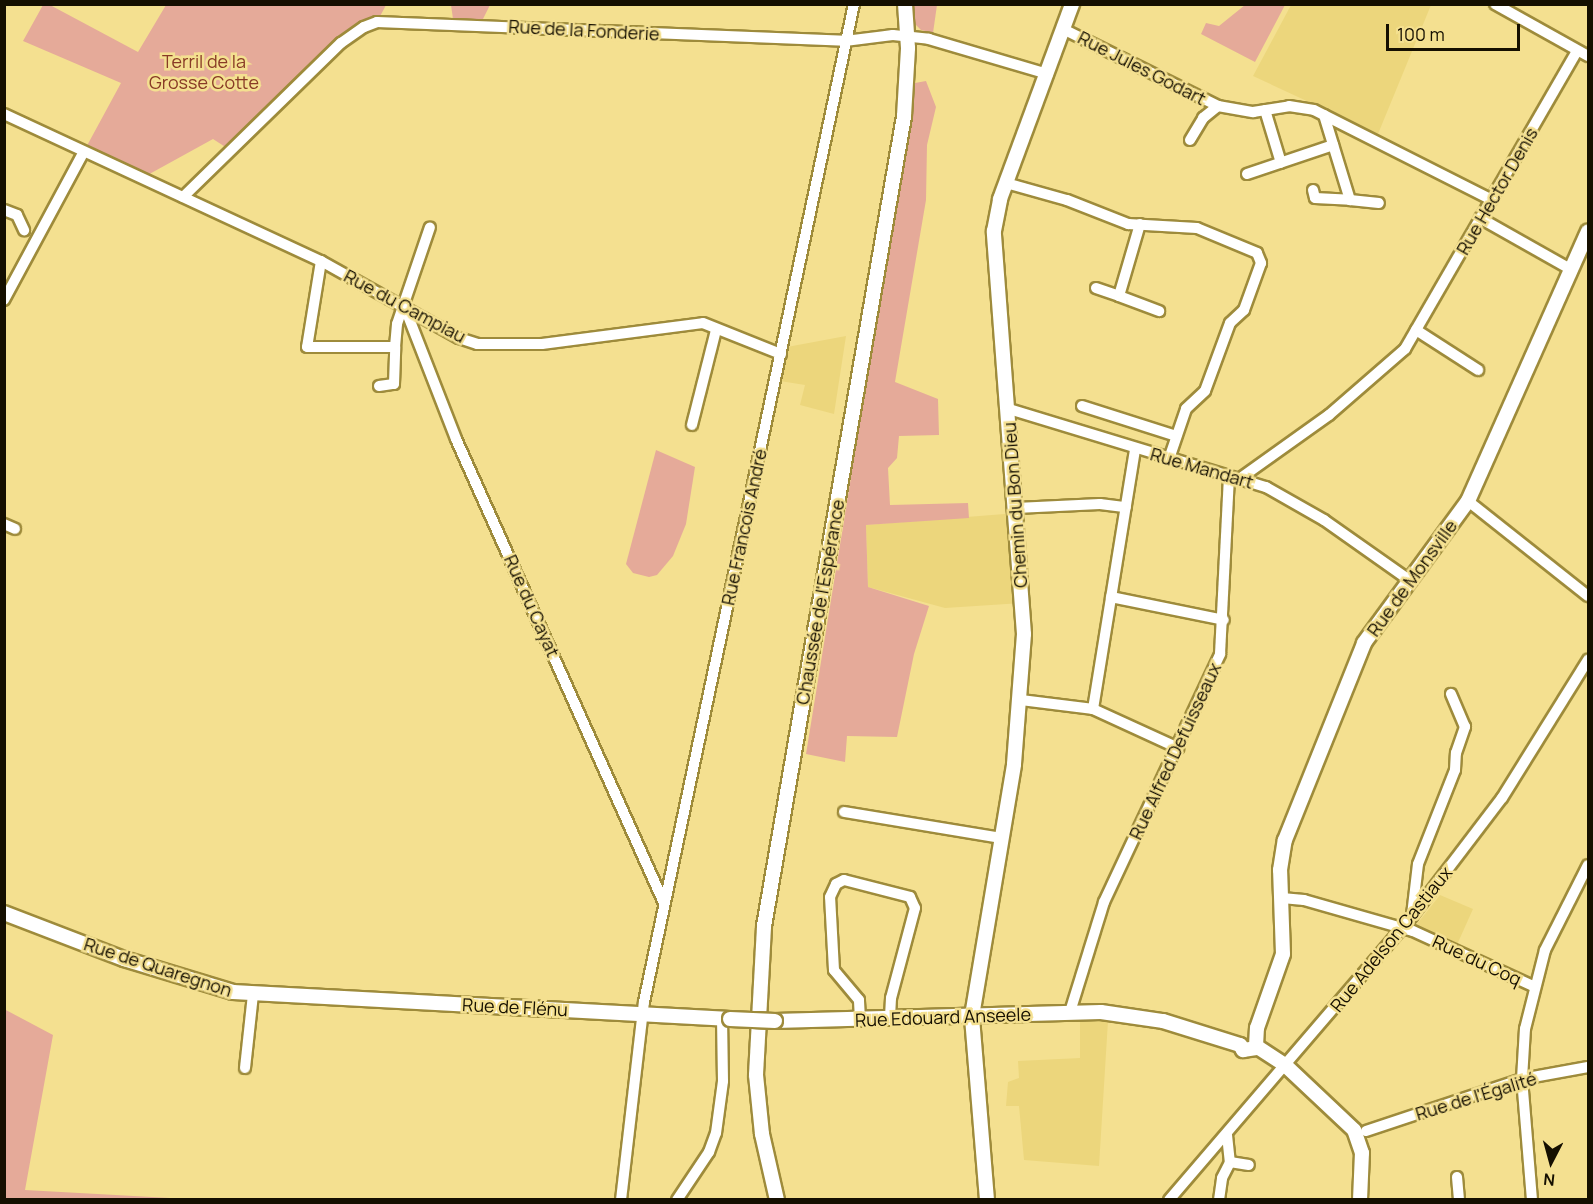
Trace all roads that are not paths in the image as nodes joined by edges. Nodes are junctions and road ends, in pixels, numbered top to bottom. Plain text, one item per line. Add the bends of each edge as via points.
1 (854, 4) edge
2 (905, 4) edge
3 (1072, 4) edge
4 (1495, 4) edge
5 (1065, 30) junction
6 (908, 37) junction
7 (845, 41) junction
8 (1577, 51) junction
9 (1588, 56) edge
10 (1048, 74) junction
11 (1218, 106) junction
12 (1265, 110) junction
13 (4, 114) edge
14 (1324, 115) junction
15 (1190, 140) dead end
16 (1333, 145) junction
17 (83, 153) junction
18 (1281, 163) junction
19 (1247, 174) dead end
20 (1006, 183) junction
21 (1312, 190) dead end
22 (183, 197) junction
23 (1350, 200) junction
24 (1492, 200) junction
25 (1379, 202) dead end
26 (4, 210) edge
27 (1480, 218) junction
28 (1140, 224) junction
29 (430, 227) dead end
30 (24, 230) dead end
31 (1588, 232) edge
32 (321, 261) junction
33 (1572, 270) junction
34 (1096, 288) dead end
35 (1119, 296) junction
36 (4, 300) edge
37 (405, 308) junction
38 (1159, 311) dead end
39 (716, 330) junction
40 (1416, 330) junction
41 (395, 347) junction
42 (781, 354) junction
43 (1478, 370) dead end
44 (379, 386) dead end
45 (1082, 406) dead end
46 (1009, 409) junction
47 (692, 425) dead end
48 (1176, 436) junction
49 (1135, 449) junction
50 (1168, 459) junction
51 (1242, 477) junction
52 (1229, 478) junction
53 (1468, 501) junction
54 (1126, 507) junction
55 (1016, 508) junction
56 (1409, 580) junction
57 (1588, 596) edge
58 (1111, 597) junction
59 (1224, 620) junction
60 (1588, 660) edge
61 (1451, 694) dead end
62 (1021, 700) junction
63 (1093, 709) junction
64 (1178, 748) junction
65 (844, 812) dead end
66 (1001, 838) junction
67 (1588, 865) edge
68 (1282, 898) junction
69 (664, 903) junction
70 (4, 913) edge
71 (1412, 916) junction
72 (1403, 927) junction
73 (1533, 986) junction
74 (253, 994) junction
75 (388, 1000) joint
76 (1070, 1012) junction
77 (642, 1013) junction
78 (972, 1016) junction
79 (726, 1019) junction
80 (890, 1019) junction
81 (860, 1020) junction
82 (1261, 1044) junction
83 (1285, 1065) junction
84 (1588, 1067) edge
85 (245, 1068) dead end
86 (1522, 1079) junction
87 (1360, 1134) junction
88 (1227, 1135) junction
89 (1230, 1162) junction
90 (1249, 1165) dead end
91 (1457, 1177) dead end
92 (621, 1200) edge
93 (677, 1200) edge
94 (777, 1200) edge
95 (987, 1200) edge
96 (1169, 1200) edge
97 (1219, 1200) edge
98 (1360, 1200) edge
99 (1459, 1200) edge
100 (1532, 1200) edge

1 - 7 street, Rue Francois André
2 - 6 street, Chaussée de l'Espérance
3 - 5 street, Chemin du Bon Dieu
4 - 8 street
5 - 10 street, Chemin du Bon Dieu
5 - 11 street, Rue Jules Godart
6 - 7 street, Rue de la Fonderie via 886,35
6 - 10 street, Rue de la Fonderie via 929,39
6 - 94 street, Chaussée de l'Espérance via 904,116 764,926 756,1075 762,1134
7 - 22 street, Rue de la Fonderie via 377,22 341,43
7 - 42 street, Rue Francois André
8 - 9 street
8 - 24 street, Rue Hector Denis
10 - 20 street, Chemin du Bon Dieu
11 - 12 street
11 - 15 street via 1203,118
12 - 14 street via 1302,107
12 - 18 street
13 - 17 street, Rue du Campiau
14 - 16 street
14 - 24 street
16 - 18 street
16 - 23 street
17 - 22 street, Rue du Campiau
17 - 36 street
18 - 19 street
20 - 28 street via 1067,200 1128,224
20 - 46 street, Chemin du Bon Dieu via 994,231
21 - 23 street via 1315,198
22 - 32 street, Rue du Campiau
23 - 25 street
24 - 27 street, Rue Hector Denis
26 - 30 street via 17,215
27 - 33 street
27 - 40 street, Rue Hector Denis
28 - 35 street
28 - 48 street via 1197,228 1257,253 1260,263 1244,310 1230,323 1205,391 1186,409
29 - 37 street
31 - 33 street, Rue de Monsville
32 - 37 street, Rue du Campiau
32 - 41 street via 307,347
33 - 53 street, Rue de Monsville
34 - 35 street
35 - 38 street
37 - 39 street, Rue du Campiau via 459,338 489,345 542,344 703,323
37 - 41 street via 397,324
37 - 69 street, Rue du Cayat via 456,439
39 - 42 street, Rue du Campiau
39 - 47 street
40 - 43 street
40 - 51 street, Rue Hector Denis via 1390,366
41 - 44 street via 394,384
42 - 69 street, Rue Francois André
45 - 48 street
46 - 49 street, Rue Mandart
46 - 55 street, Chemin du Bon Dieu
48 - 50 street
49 - 50 street, Rue Mandart
49 - 54 street
50 - 52 street, Rue Mandart
51 - 52 street, Rue Mandart
51 - 56 street, Rue Mandart via 1324,520
52 - 59 street, Rue Alfred Defuisseaux
53 - 56 street, Rue de Monsville
53 - 57 street
54 - 55 street via 1100,504
54 - 58 street
55 - 62 street, Chemin du Bon Dieu via 1024,634
56 - 68 street, Rue de Monsville via 1364,643 1312,767 1285,840 1280,870
58 - 59 street
58 - 63 street
59 - 64 street, Rue Alfred Defuisseaux via 1220,654
60 - 71 street, Rue Adelson Castiaux via 1502,798
61 - 71 street via 1465,727 1455,770 1418,864
62 - 63 street
62 - 66 street, Chemin du Bon Dieu
63 - 64 street
64 - 76 street, Rue Alfred Defuisseaux via 1104,902
65 - 66 street
66 - 78 street, Chemin du Bon Dieu
67 - 73 street via 1545,950
68 - 72 street, Rue du Coq via 1304,900
68 - 82 street, Rue de Monsville via 1281,964 1262,1023
69 - 77 street, Rue Francois André
70 - 74 street, Rue de Quaregnon via 162,972 222,990
71 - 72 street, Rue Adelson Castiaux
72 - 73 street, Rue du Coq
72 - 83 street, Rue Adelson Castiaux
73 - 86 street
74 - 75 street, Rue de Quaregnon
74 - 85 street
75 - 77 street, Rue de Flénu
76 - 78 street, Rue Edouard Anseele
76 - 82 street, Rue Edouard Anseele via 1140,1016 1240,1045 1251,1052
77 - 79 street, Rue Edouard Anseele
77 - 92 street, Rue Francois André
78 - 80 street, Rue Edouard Anseele
78 - 95 street, Chemin du Bon Dieu
79 - 81 street, Rue Edouard Anseele, bridge
79 - 93 street via 716,1133 709,1152
80 - 81 street, Rue Edouard Anseele
80 - 81 street via 891,999 915,908 910,897 844,880 836,884 830,897 834,970 860,1000
82 - 83 street via 1279,1052
83 - 87 street
83 - 88 street, Rue Adelson Castiaux
84 - 86 street, Rue de l'Égalité
86 - 87 street, Rue de l'Égalité
86 - 100 street
87 - 98 street
88 - 89 street
88 - 96 street, Rue Adelson Castiaux
89 - 90 street
89 - 97 street via 1222,1178
91 - 99 street

